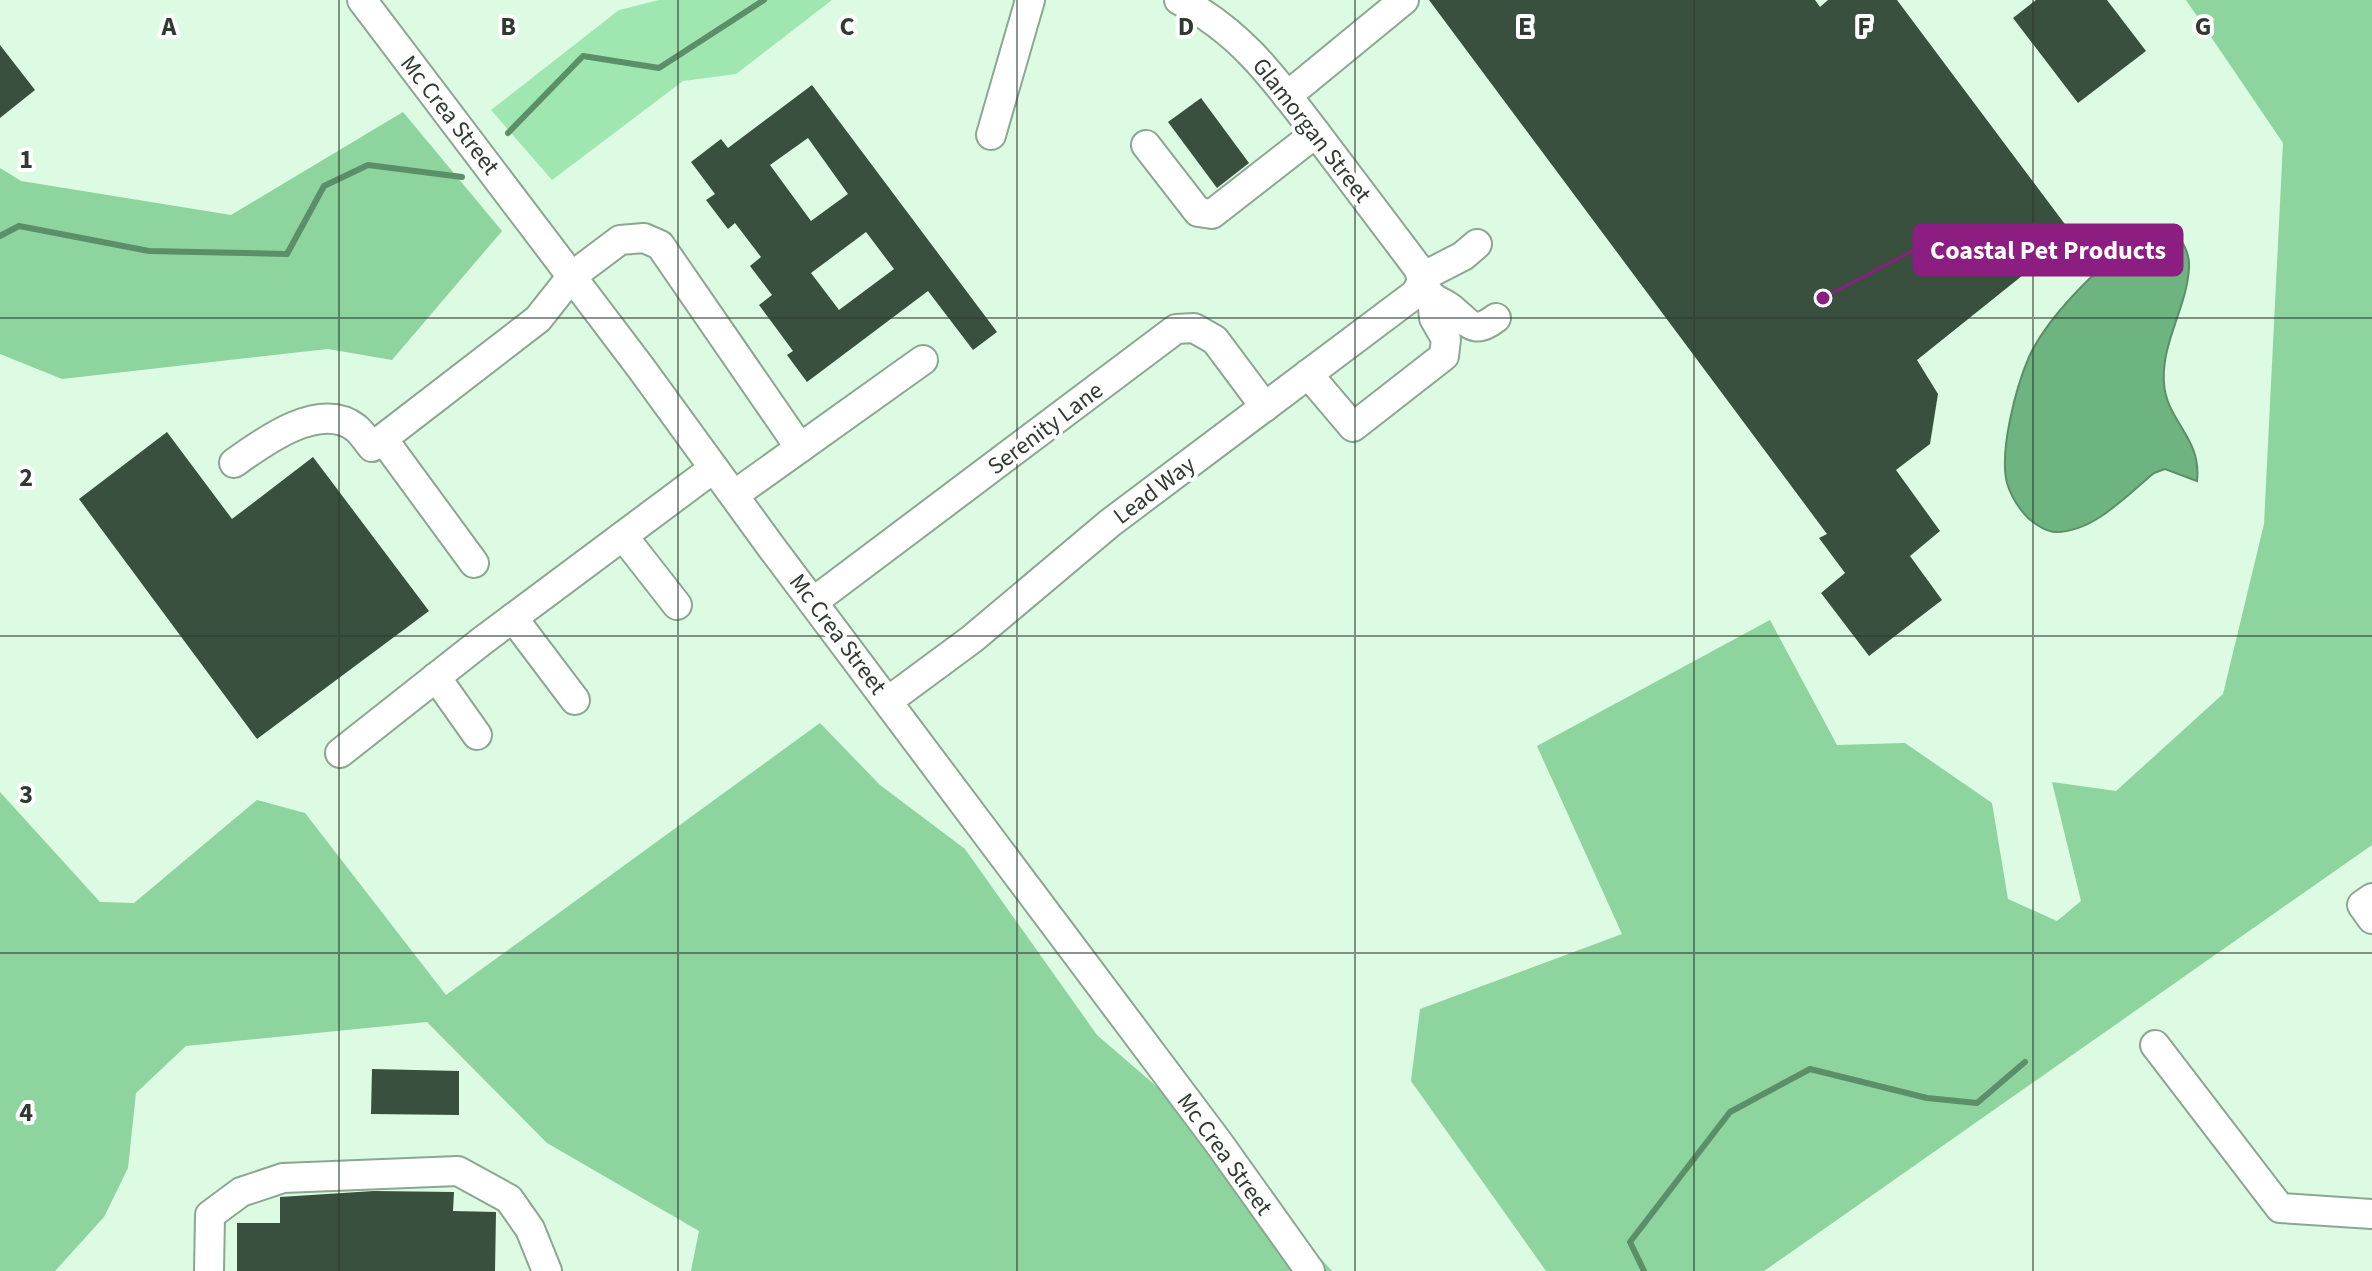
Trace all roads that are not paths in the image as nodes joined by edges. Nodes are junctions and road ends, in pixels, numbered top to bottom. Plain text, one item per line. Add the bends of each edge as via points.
1 (362, 0) edge
2 (1030, 0) edge
3 (1179, 0) edge
4 (1404, 0) edge
5 (1287, 96) junction
6 (1316, 133) junction
7 (991, 135) dead end
8 (1146, 145) dead end
9 (1477, 244) dead end
10 (572, 276) junction
11 (1425, 285) junction
12 (1496, 318) dead end
13 (923, 360) dead end
14 (1308, 374) junction
15 (1265, 407) junction
16 (383, 439) junction
17 (800, 448) junction
18 (234, 463) dead end
19 (714, 468) junction
20 (734, 495) junction
21 (623, 536) junction
22 (474, 563) dead end
23 (813, 602) junction
24 (677, 605) dead end
25 (513, 618) junction
26 (436, 677) junction
27 (575, 700) dead end
28 (888, 701) junction
29 (477, 735) dead end
30 (340, 753) dead end
31 (2372, 898) edge
32 (2372, 919) edge
33 (2155, 1045) dead end
34 (2372, 1214) edge
35 (209, 1271) edge
36 (547, 1271) edge
37 (1310, 1271) edge

1 - 10 street, Mc Crea Street
2 - 7 street
3 - 5 street, Glamorgan Street via 1234,35
4 - 5 street
5 - 6 street, Glamorgan Street
6 - 8 street via 1212,214 1198,212
6 - 11 street, Glamorgan Street via 1418,268
9 - 11 street, Lead Way
10 - 16 street via 538,319
10 - 17 street via 620,240 644,238 660,245
10 - 19 street, Mc Crea Street
11 - 12 street via 1471,326 1485,326
11 - 14 street, Lead Way
11 - 14 street via 1446,339 1444,356 1353,427
13 - 17 street
14 - 15 street, Lead Way
15 - 23 street, Serenity Lane via 1215,340 1194,328 1176,329
15 - 28 street, Lead Way
16 - 18 street via 372,447 355,427 336,419 300,423
16 - 22 street
17 - 20 street
19 - 20 street, Mc Crea Street
19 - 21 street
20 - 23 street, Mc Crea Street
21 - 24 street
21 - 25 street
23 - 28 street, Mc Crea Street
25 - 26 street
25 - 27 street
26 - 29 street
26 - 30 street
28 - 37 street, Mc Crea Street
31 - 32 street via 2362,905
33 - 34 street via 2280,1208
35 - 36 street via 210,1215 241,1192 283,1178 458,1171 509,1199 530,1229

